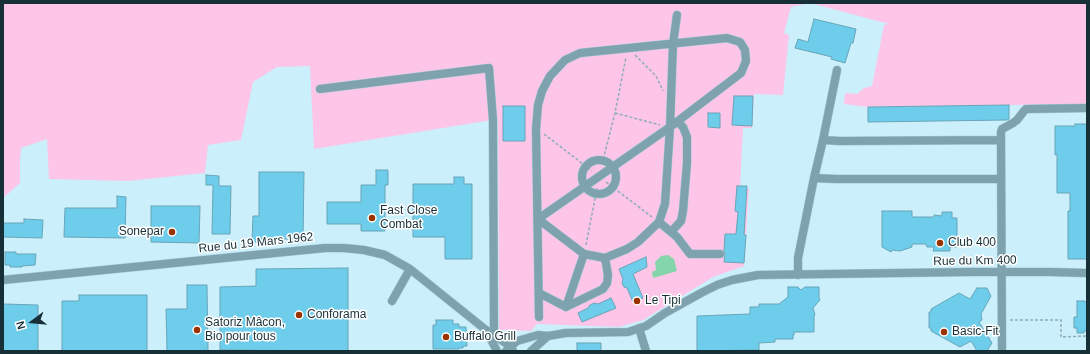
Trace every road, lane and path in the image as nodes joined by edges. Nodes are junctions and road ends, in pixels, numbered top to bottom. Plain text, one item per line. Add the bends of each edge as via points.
1 (677, 14) dead end
2 (673, 44) junction
3 (628, 48) junction
4 (836, 70) dead end
5 (320, 89) dead end
6 (665, 94) dead end
7 (1087, 108) edge
8 (615, 112) junction
9 (678, 122) junction
10 (670, 128) junction
11 (823, 140) junction
12 (1001, 140) junction
13 (604, 160) junction
14 (614, 167) junction
15 (599, 177) junction
16 (814, 178) junction
17 (1001, 179) junction
18 (585, 187) junction
19 (596, 194) junction
20 (538, 219) junction
21 (659, 222) junction
22 (671, 232) junction
23 (584, 254) junction
24 (720, 254) dead end
25 (605, 258) junction
26 (410, 269) junction
27 (1002, 272) junction
28 (1087, 274) edge
29 (798, 275) junction
30 (3, 280) edge
31 (539, 293) junction
32 (392, 302) dead end
33 (566, 306) junction
34 (539, 317) dead end
35 (1002, 320) junction
36 (639, 328) junction
37 (486, 330) junction
38 (494, 336) junction
39 (548, 336) junction
40 (1087, 336) edge
41 (510, 349) edge
42 (497, 351) edge
43 (531, 351) edge
44 (646, 351) edge
45 (1002, 351) edge

1 - 2 street
2 - 3 street
2 - 9 street via 727,38 740,42 745,50 746,61 741,73
2 - 10 street
3 - 6 path via 656,76
3 - 8 path
3 - 20 street via 580,53 565,60 550,76 542,91 536,129
4 - 11 street
5 - 38 street via 489,68 493,120
7 - 12 street via 1026,109 1014,123 1002,129
8 - 10 path
8 - 13 path
9 - 10 street
9 - 22 street via 687,137 687,163 681,221
10 - 14 street
10 - 21 street via 665,197
11 - 12 street
11 - 16 street
12 - 17 street
13 - 14 street
13 - 15 path
13 - 18 street via 594,161 586,166 582,177
14 - 15 street
14 - 19 street via 617,178 613,188 606,194
15 - 18 street
15 - 19 path
16 - 17 street
16 - 29 street via 798,258
17 - 27 street
18 - 19 street
18 - 20 street
19 - 23 path
20 - 23 street
20 - 31 street
21 - 22 street
21 - 25 street via 628,249
22 - 24 street via 690,254
23 - 25 street
23 - 33 street
25 - 33 street via 608,275 603,289
26 - 30 street, Rue du 19 Mars 1962 via 385,255 364,250 332,248
26 - 32 street
26 - 37 street, Rue du 19 Mars 1962
27 - 28 street, Rue du Km 400
27 - 29 street, Rue du Km 400
27 - 35 street
29 - 36 street, Rue du Km 400 via 758,275 732,280 701,292
31 - 33 street
31 - 34 street
35 - 40 path via 1061,320 1061,337
35 - 45 street
36 - 39 street, Rue du Km 400 via 628,332 566,333
36 - 44 street
37 - 38 street, Rue du 19 Mars 1962
37 - 42 street, Rue du 19 Mars 1962
38 - 41 street, Rue du 19 Mars 1962
39 - 41 street, Rue du Km 400 via 538,335 517,341
39 - 43 street

